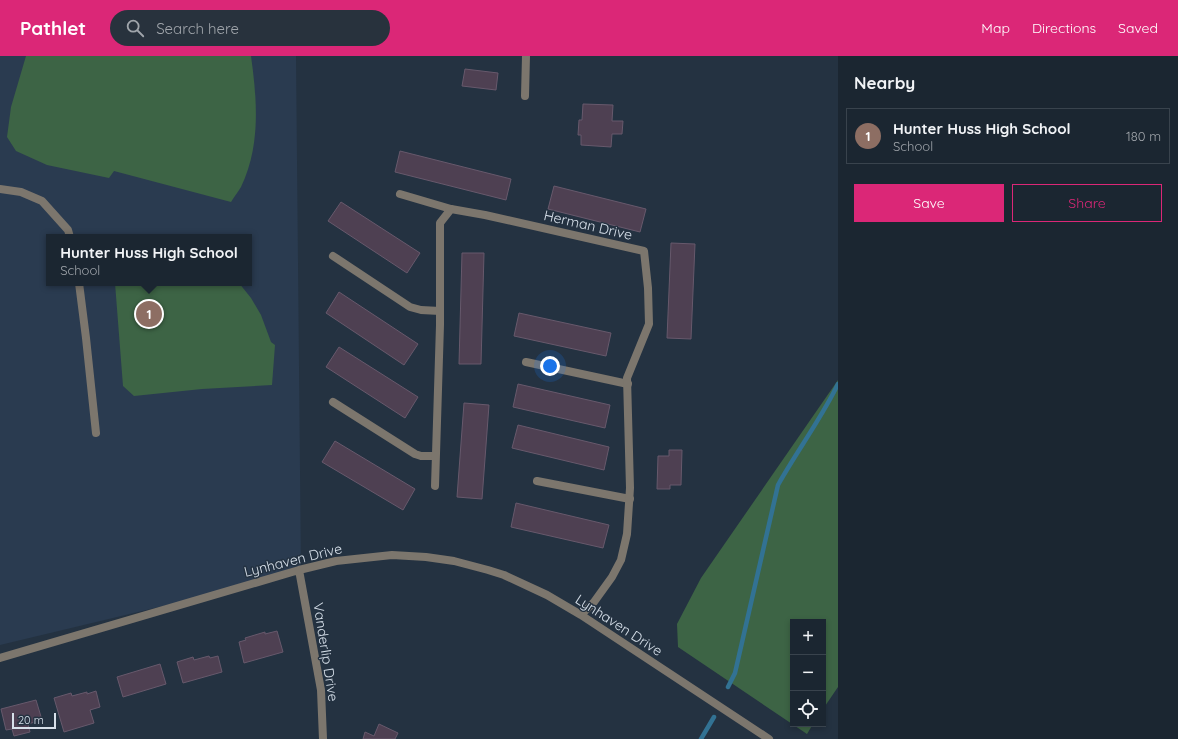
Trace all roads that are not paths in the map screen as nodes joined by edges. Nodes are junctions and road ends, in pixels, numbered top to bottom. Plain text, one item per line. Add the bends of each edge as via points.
1 (526, 56) edge
2 (525, 96) dead end
3 (0, 189) edge
4 (400, 194) dead end
5 (451, 209) junction
6 (69, 234) edge
7 (333, 256) dead end
8 (79, 286) edge
9 (440, 311) junction
10 (526, 362) dead end
11 (628, 384) junction
12 (334, 402) dead end
13 (96, 433) dead end
14 (435, 456) junction
15 (537, 481) dead end
16 (435, 486) dead end
17 (630, 499) junction
18 (299, 570) junction
19 (581, 615) junction
20 (0, 658) edge
21 (323, 739) edge
22 (769, 739) edge

1 - 2 street
3 - 6 street via 21,192 42,201
4 - 5 street
5 - 9 street via 440,223
5 - 11 street, Herman Drive via 644,252 649,324 627,378
7 - 9 street via 410,307
8 - 13 street
9 - 14 street
10 - 11 street
11 - 17 street, Herman Drive
12 - 14 street via 415,454
14 - 16 street
15 - 17 street
17 - 19 street, Herman Drive via 627,534 621,560 594,602
18 - 19 street, Lynhaven Drive via 336,561 392,555 454,561 504,575 547,595
18 - 20 street, Lynhaven Drive
18 - 21 street, Vanderlip Drive via 322,690
19 - 22 street, Lynhaven Drive

